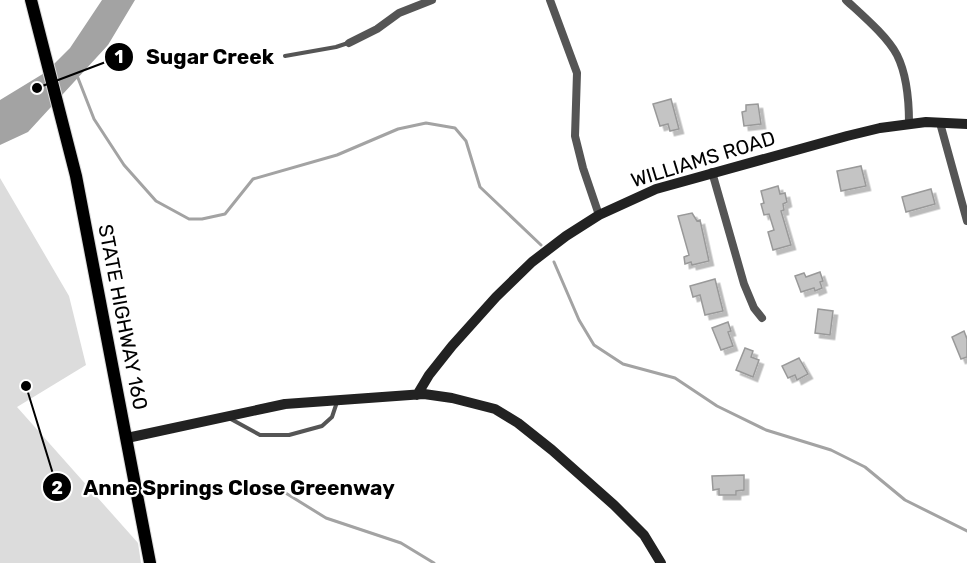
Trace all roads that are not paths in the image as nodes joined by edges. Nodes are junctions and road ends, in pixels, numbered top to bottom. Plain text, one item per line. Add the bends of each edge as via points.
1 (31, 0) edge
2 (432, 0) edge
3 (550, 0) edge
4 (846, 0) edge
5 (349, 43) joint
6 (285, 56) dead end
7 (909, 123) junction
8 (940, 123) junction
9 (967, 124) edge
10 (712, 172) junction
11 (599, 215) junction
12 (967, 221) edge
13 (762, 318) dead end
14 (417, 395) junction
15 (338, 399) junction
16 (226, 416) junction
17 (127, 438) junction
18 (150, 563) edge
19 (661, 563) edge

1 - 17 main road, STATE HIGHWAY 160 via 76,176
2 - 5 street via 399,13
3 - 11 street via 576,73 575,136
4 - 7 street via 897,55 909,102
5 - 6 lane
7 - 8 street, WILLIAMS ROAD
7 - 10 street, WILLIAMS ROAD
8 - 9 street, WILLIAMS ROAD
8 - 12 street
10 - 11 street, WILLIAMS ROAD via 656,189
10 - 13 street via 744,284
11 - 14 street, WILLIAMS ROAD via 532,262 503,290 452,346
14 - 15 street
14 - 19 street via 452,398 495,410 518,423 614,504 644,535
15 - 16 street via 285,404
15 - 16 lane via 332,417 322,426 289,435 260,435
16 - 17 street
17 - 18 main road, STATE HIGHWAY 160

